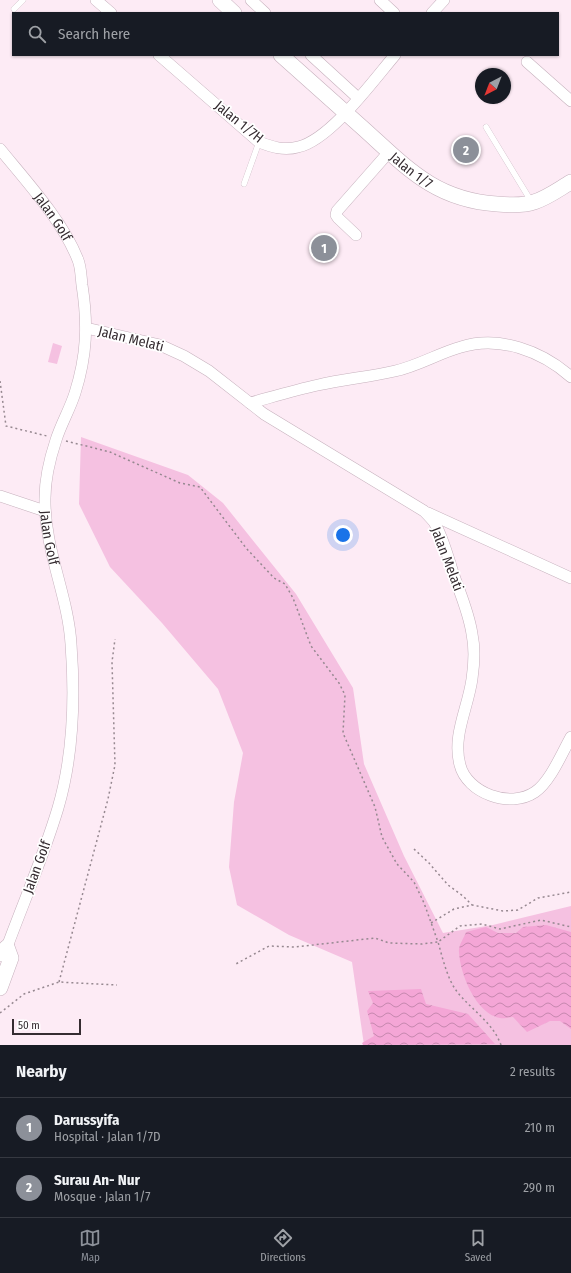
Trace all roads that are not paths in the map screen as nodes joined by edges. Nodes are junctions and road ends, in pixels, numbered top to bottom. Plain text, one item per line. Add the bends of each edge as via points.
1 (23, 0) edge
2 (96, 0) edge
3 (220, 0) edge
4 (251, 0) edge
5 (380, 0) edge
6 (444, 0) edge
7 (14, 9) dead end
8 (110, 12) edge
9 (233, 12) edge
10 (264, 12) edge
11 (393, 12) edge
12 (433, 12) edge
13 (160, 56) edge
14 (282, 56) edge
15 (312, 56) edge
16 (394, 56) edge
17 (527, 62) dead end
18 (358, 98) junction
19 (571, 101) edge
20 (345, 112) junction
21 (486, 127) dead end
22 (259, 142) junction
23 (0, 149) edge
24 (389, 152) junction
25 (571, 182) edge
26 (244, 184) dead end
27 (533, 203) junction
28 (356, 235) dead end
29 (86, 328) junction
30 (571, 376) edge
31 (250, 404) junction
32 (0, 496) edge
33 (45, 511) junction
34 (424, 511) junction
35 (571, 578) edge
36 (571, 737) edge
37 (4, 950) edge
38 (0, 988) edge

1 - 7 lane
2 - 8 street
3 - 9 street
4 - 10 street
5 - 11 street
6 - 12 street
13 - 22 street, Jalan 1/7H
14 - 20 street, Jalan 1/7
15 - 18 street
16 - 18 street, Jalan 1/7H
17 - 19 street
18 - 20 street, Jalan 1/7H
20 - 22 street, Jalan 1/7H via 320,138 305,145 287,149
20 - 24 street, Jalan 1/7
21 - 27 lane
22 - 26 lane
23 - 29 street, Jalan Golf via 42,201 78,260
24 - 27 street, Jalan 1/7 via 425,182 461,199 484,204
24 - 28 street via 337,211 338,218
25 - 27 street, Jalan 1/7
29 - 31 street, Jalan Melati via 160,345 184,356 209,371
29 - 33 street, Jalan Golf via 82,370 56,439 49,466
30 - 31 street via 538,353 506,344 484,344 462,346 399,370 319,385
31 - 34 street, Jalan Melati
32 - 33 street
33 - 37 street, Jalan Golf via 52,559 71,642 71,725 59,806
34 - 35 street
34 - 36 street, Jalan Melati via 434,522 444,547 472,634 472,679 457,750 464,777 475,788 491,796 522,798 535,792 546,780
37 - 38 street, Jalan Golf via 11,958

